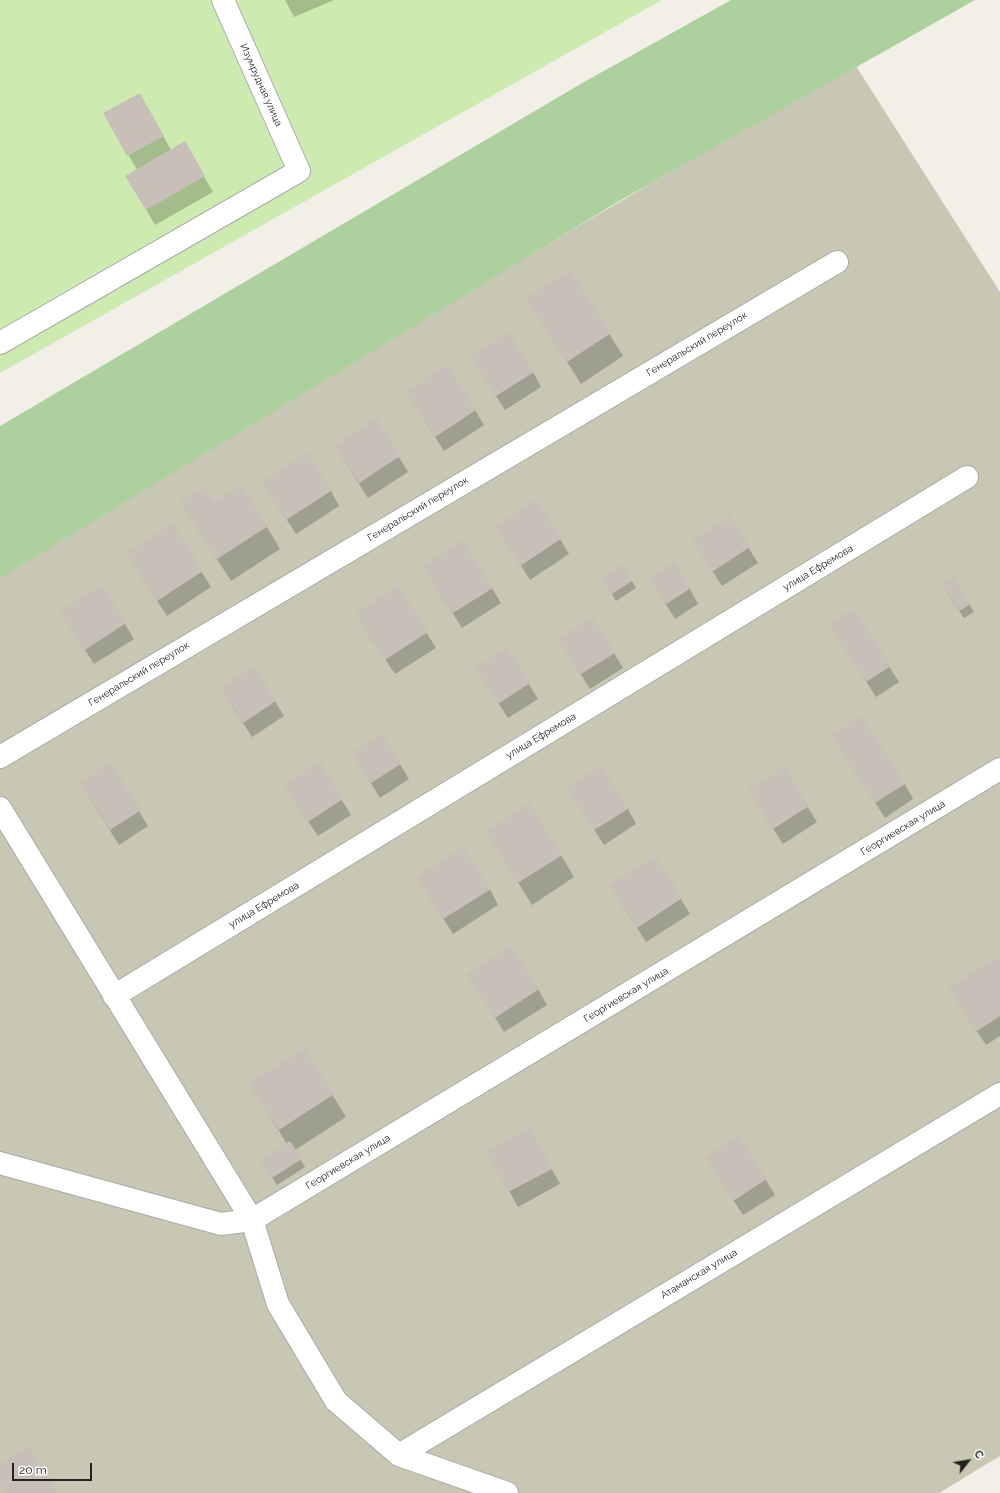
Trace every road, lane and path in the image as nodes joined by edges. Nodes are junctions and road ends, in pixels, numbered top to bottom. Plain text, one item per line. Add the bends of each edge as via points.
1 (223, 0) edge
2 (837, 262) dead end
3 (0, 343) edge
4 (967, 477) dead end
5 (0, 757) edge
6 (1000, 769) edge
7 (0, 808) edge
8 (114, 996) junction
9 (1000, 1094) edge
10 (0, 1163) edge
11 (252, 1220) junction
12 (399, 1455) junction
13 (507, 1493) edge

1 - 3 street, Изумрудная улица via 299,171
2 - 5 street, Генеральский переулок
4 - 8 street, улица Ефремова
6 - 11 street, Георгиевская улица
7 - 8 street
8 - 11 street
9 - 12 street, Атаманская улица
10 - 11 street via 221,1224
11 - 12 street via 278,1304 336,1401
12 - 13 street

